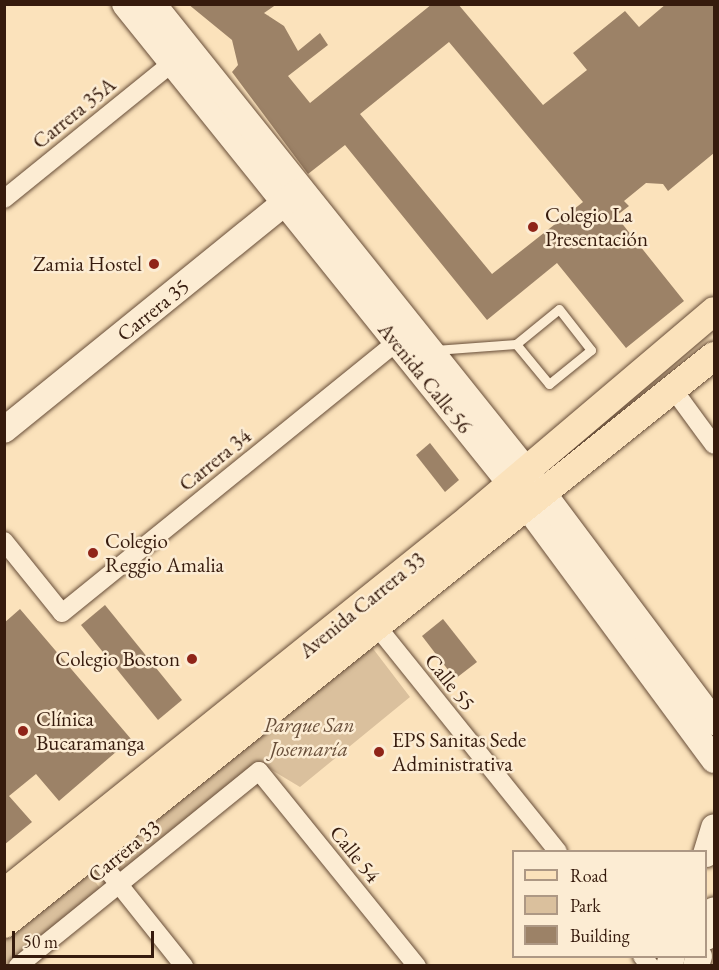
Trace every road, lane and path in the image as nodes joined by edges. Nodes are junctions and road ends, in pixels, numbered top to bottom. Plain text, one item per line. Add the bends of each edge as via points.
1 (125, 4) edge
2 (153, 4) edge
3 (172, 63) junction
4 (293, 197) junction
5 (4, 199) edge
6 (714, 311) edge
7 (397, 342) junction
8 (516, 344) junction
9 (430, 350) junction
10 (714, 356) edge
11 (673, 389) junction
12 (4, 430) edge
13 (714, 445) edge
14 (517, 476) junction
15 (535, 499) junction
16 (4, 541) edge
17 (375, 624) junction
18 (714, 722) edge
19 (714, 760) edge
20 (259, 771) joint
21 (714, 827) edge
22 (556, 850) edge
23 (706, 850) edge
24 (93, 852) junction
25 (119, 884) junction
26 (4, 893) edge
27 (714, 910) edge
28 (4, 924) edge
29 (707, 931) edge
30 (18, 966) edge
31 (184, 966) edge
32 (417, 966) edge

1 - 3 main road, Avenida Calle 56
2 - 4 main road, Avenida Calle 56
3 - 4 main road, Avenida Calle 56
3 - 5 street, Carrera 35A
4 - 7 main road, Avenida Calle 56
4 - 9 main road, Avenida Calle 56
4 - 12 main road, Carrera 35
6 - 14 main road, Avenida Carrera 33
7 - 14 main road, Avenida Calle 56
7 - 16 street, Carrera 34 via 62,613
8 - 8 lane via 549,384 591,350 559,309
8 - 9 lane
9 - 14 main road, Avenida Calle 56
10 - 11 main road, Avenida Carrera 33
11 - 13 street
11 - 15 main road, Avenida Carrera 33
14 - 15 main road, Avenida Calle 56
14 - 26 main road, Avenida Carrera 33
15 - 17 main road, Avenida Carrera 33
15 - 18 main road, Avenida Calle 56
15 - 19 main road, Avenida Calle 56
17 - 22 street, Calle 55
17 - 24 main road, Avenida Carrera 33
20 - 25 street, Carrera 33
20 - 32 street, Calle 54
21 - 23 main road
24 - 25 street
24 - 28 main road, Avenida Carrera 33
25 - 30 street, Carrera 33
25 - 31 street
27 - 29 main road

